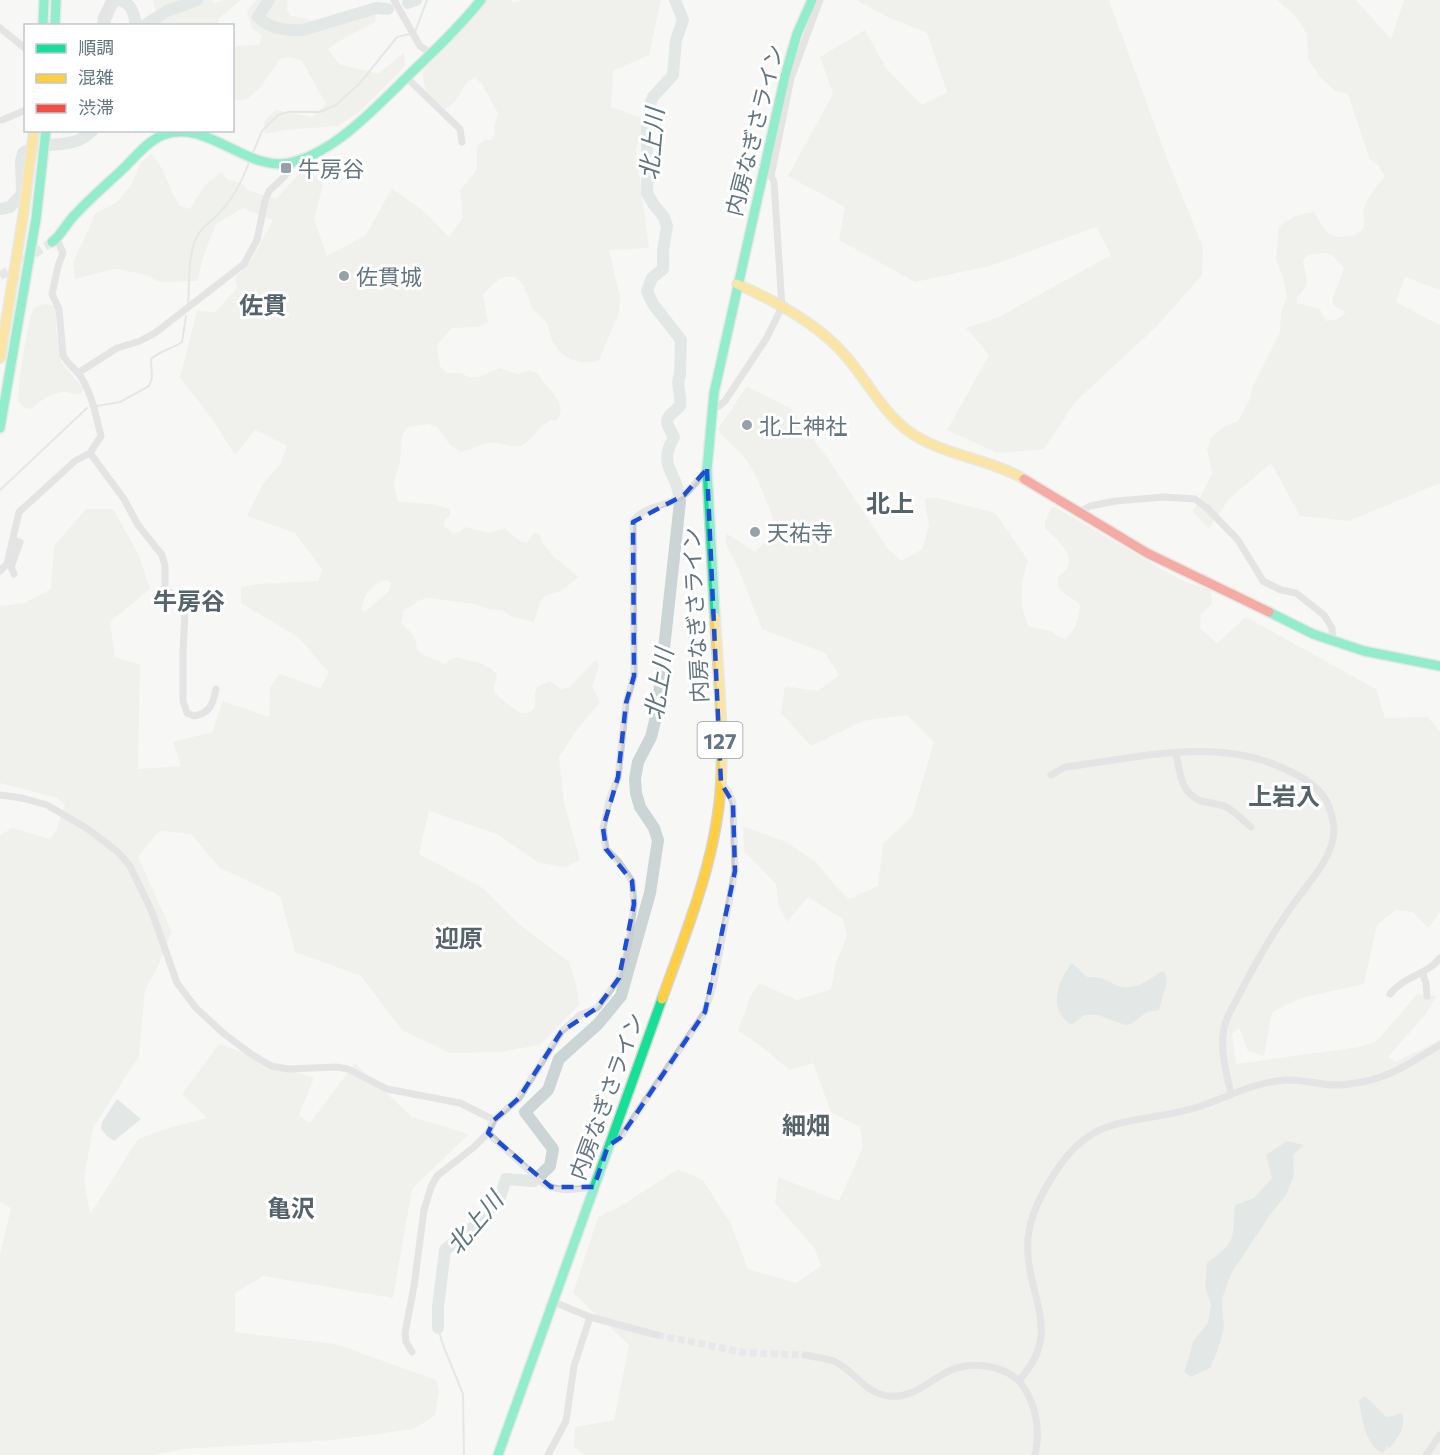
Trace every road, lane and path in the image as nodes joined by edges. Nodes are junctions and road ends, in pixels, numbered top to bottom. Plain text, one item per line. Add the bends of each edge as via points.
1 (44, 0) edge
2 (56, 0) edge
3 (110, 0) edge
4 (394, 0) edge
5 (481, 0) edge
6 (812, 0) edge
7 (820, 0) edge
8 (105, 22) edge
9 (43, 24) edge
10 (55, 24) edge
11 (0, 28) edge
12 (24, 47) edge
13 (431, 53) junction
14 (406, 77) junction
15 (24, 112) edge
16 (2, 120) dead end
17 (34, 132) edge
18 (46, 132) edge
19 (179, 132) edge
20 (189, 132) edge
21 (462, 142) dead end
22 (294, 161) junction
23 (765, 164) junction
24 (771, 176) junction
25 (55, 240) joint
26 (737, 284) junction
27 (782, 307) junction
28 (0, 358) edge
29 (78, 373) junction
30 (712, 409) junction
31 (0, 428) edge
32 (90, 453) junction
33 (707, 469) junction
34 (1079, 512) junction
35 (13, 540) junction
36 (0, 571) edge
37 (14, 574) dead end
38 (1333, 641) junction
39 (1440, 666) edge
40 (216, 689) dead end
41 (1176, 753) junction
42 (1051, 775) dead end
43 (721, 783) junction
44 (0, 795) edge
45 (1251, 827) dead end
46 (1440, 958) edge
47 (1422, 972) junction
48 (1390, 994) dead end
49 (1427, 996) dead end
50 (1440, 1045) edge
51 (1231, 1094) junction
52 (494, 1120) junction
53 (488, 1133) junction
54 (608, 1146) junction
55 (594, 1187) junction
56 (554, 1302) junction
57 (590, 1317) junction
58 (657, 1335) tunnel mouth
59 (412, 1352) dead end
60 (805, 1355) tunnel mouth
61 (1019, 1380) junction
62 (1440, 1435) edge
63 (498, 1455) edge
64 (548, 1455) edge
65 (1035, 1455) edge
66 (1426, 1455) edge

1 - 9 main road
2 - 10 main road
3 - 8 street
4 - 13 street via 420,46
5 - 13 main road
6 - 23 main road, 内房なぎさライン / 127 via 797,34
7 - 24 street via 791,78
11 - 12 street
13 - 14 main road
14 - 21 street via 460,129
14 - 22 main road via 343,135
15 - 16 street
17 - 28 main road
18 - 31 main road via 36,219
19 - 25 main road via 163,135 145,148 71,219
20 - 22 main road via 260,160 276,164
22 - 29 street via 269,191 257,240 244,264 155,333 117,348
23 - 24 street
23 - 26 main road, 内房なぎさライン / 127
24 - 27 street
25 - 29 street via 63,253 52,294 58,309 63,355
26 - 27 main road
26 - 30 main road, 内房なぎさライン / 127
27 - 30 street via 725,401
27 - 34 main road via 834,344 887,413 908,431 924,441 1007,469
29 - 32 street via 89,394 101,436
30 - 33 main road, 内房なぎさライン / 127
32 - 35 street via 75,461 19,512
32 - 40 street via 162,555 165,588 183,605 183,701 187,713 195,716 206,712
33 - 43 main road, 内房なぎさライン / 127
33 - 52 street via 684,495 646,511 633,522 634,676 626,702 618,777 603,828 606,849 632,881 634,904 620,978 597,1008 580,1015 561,1032 519,1098
34 - 38 main road via 1147,553
34 - 38 street via 1116,501 1195,499 1238,540 1263,581 1296,593 1324,615 1332,628
35 - 36 street via 7,564
35 - 37 street via 20,543 11,567
38 - 39 main road
41 - 42 street via 1065,767
41 - 45 street via 1181,780 1193,798 1227,807
41 - 51 street via 1234,753 1284,768 1323,794 1335,826 1326,859 1259,957 1226,1020 1223,1055
43 - 54 main road, 内房なぎさライン / 127 via 700,894
43 - 54 street via 733,803 735,871 705,1012 620,1138
44 - 52 street via 46,805 88,829 119,853 130,866 152,912 177,983 223,1034 251,1054 271,1066 288,1069 348,1068 387,1089 460,1103
46 - 47 street
47 - 48 street via 1406,979
47 - 49 street
50 - 51 street via 1389,1075 1366,1081 1336,1085 1266,1082
51 - 61 street via 1192,1109 1097,1131 1077,1145 1055,1172 1035,1209 1028,1236 1030,1274 1043,1325 1040,1346
52 - 53 street
53 - 55 street via 543,1183 566,1190
53 - 59 street via 447,1166 431,1187 405,1334
54 - 55 main road, 内房なぎさライン / 127
55 - 56 main road, 内房なぎさライン / 127
56 - 57 street
56 - 63 main road, 内房なぎさライン / 127
57 - 58 street
57 - 64 street via 574,1366 566,1421
60 - 61 street via 836,1362 860,1383 891,1397 909,1394 953,1369 972,1366 998,1369
61 - 65 street via 1036,1413
62 - 66 street

